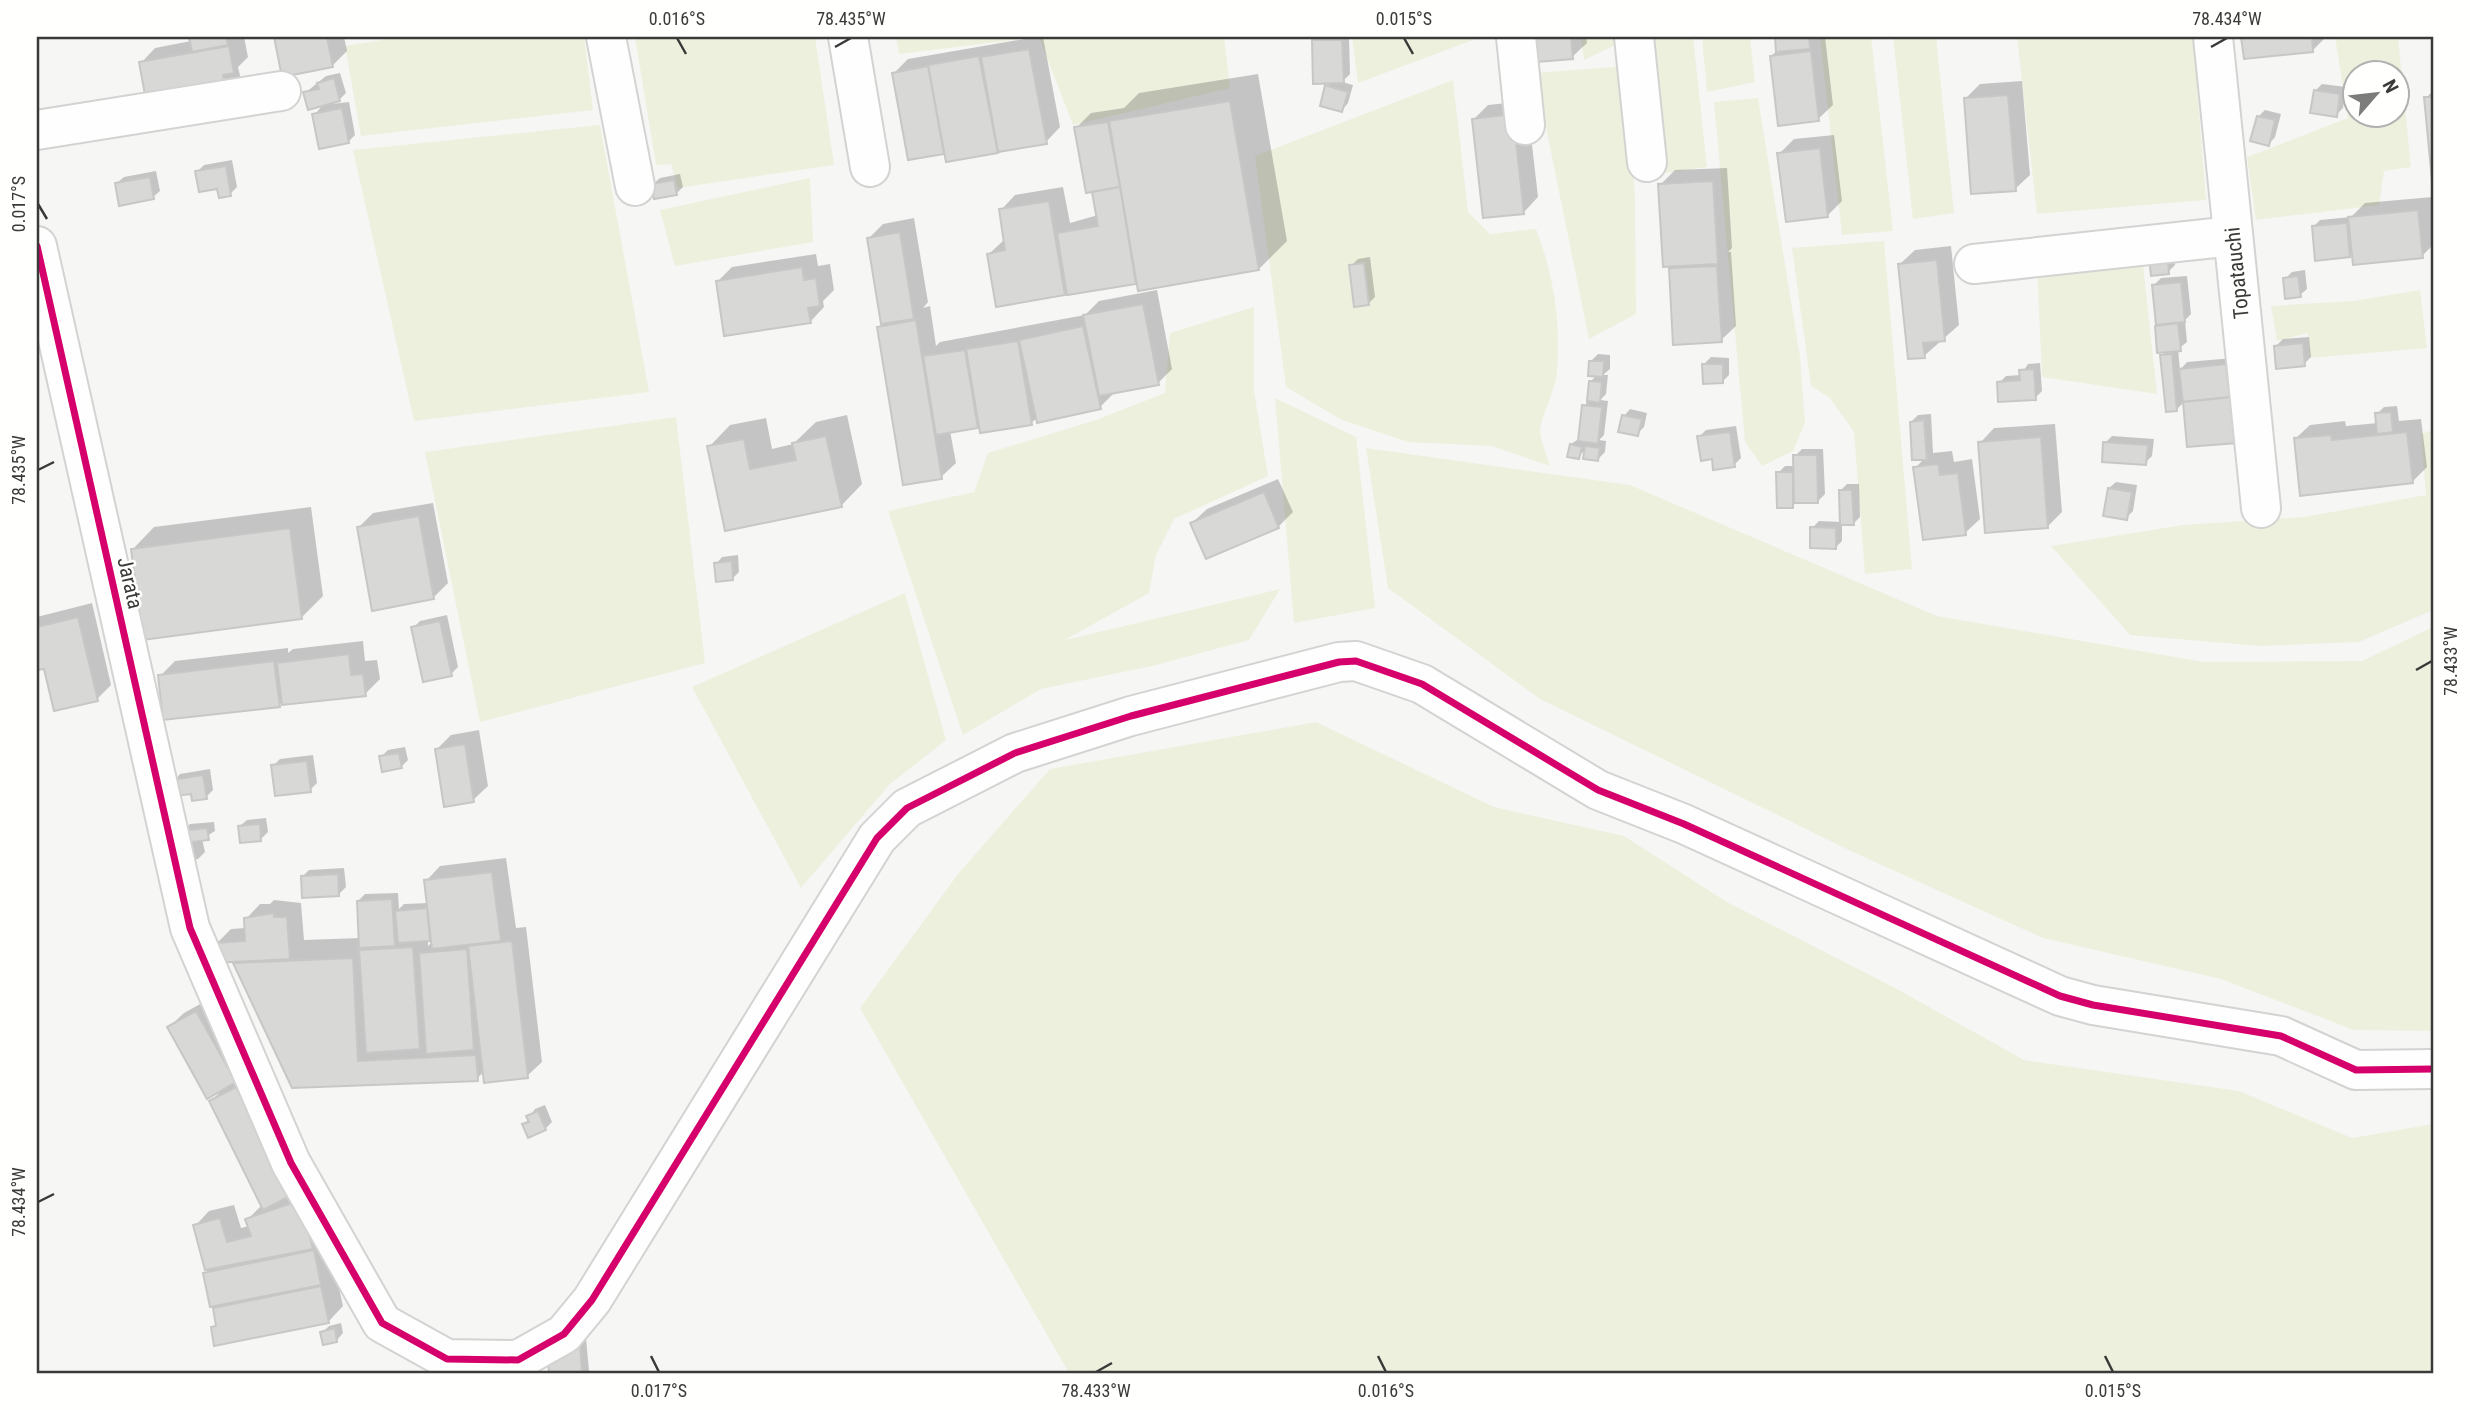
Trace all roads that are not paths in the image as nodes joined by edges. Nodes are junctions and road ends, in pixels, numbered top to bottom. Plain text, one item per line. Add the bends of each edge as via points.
1 (606, 37) edge
2 (848, 37) edge
3 (1516, 37) edge
4 (1634, 37) edge
5 (2213, 37) edge
6 (281, 90) dead end
7 (1525, 125) dead end
8 (37, 130) edge
9 (1647, 162) dead end
10 (870, 167) dead end
11 (635, 186) dead end
12 (2233, 236) junction
13 (37, 246) edge
14 (1974, 264) dead end
15 (2261, 508) dead end
16 (2433, 1069) edge

1 - 11 street
2 - 10 street
3 - 7 street
4 - 9 street
5 - 12 street, Topatauchi
6 - 8 street
12 - 14 street
12 - 15 street, Topatauchi
13 - 16 street, Jarata via 190,928 291,1163 382,1323 447,1359 518,1360 564,1334 592,1300 877,838 907,808 1015,753 1131,716 1339,662 1356,661 1422,684 1598,790 1684,824 2060,996 2281,1036 2356,1070

